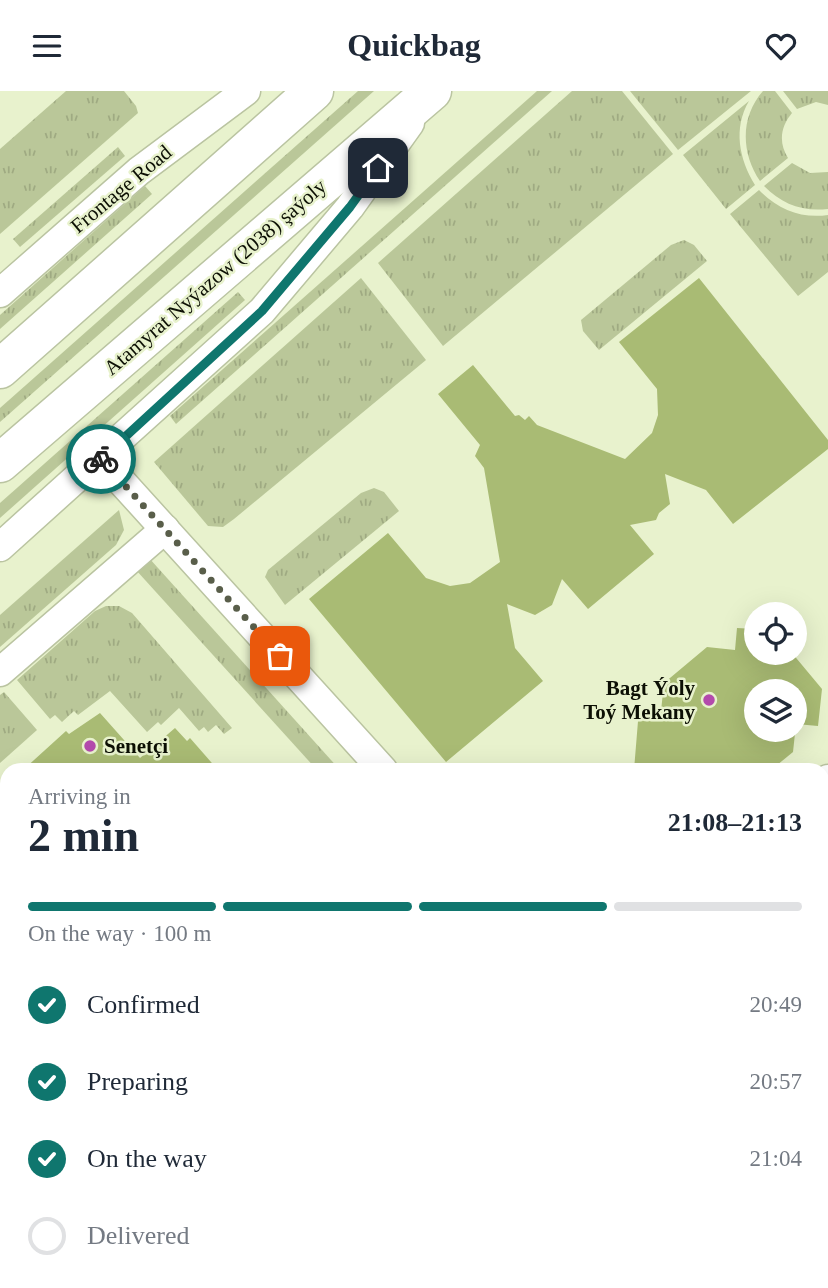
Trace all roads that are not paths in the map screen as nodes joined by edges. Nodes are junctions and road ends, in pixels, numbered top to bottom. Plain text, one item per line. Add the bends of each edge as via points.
1 (246, 91) edge
2 (314, 91) edge
3 (432, 91) edge
4 (0, 293) edge
5 (0, 369) edge
6 (101, 459) junction
7 (0, 463) edge
8 (165, 529) junction
9 (0, 547) edge
10 (0, 672) edge
11 (377, 763) edge

1 - 4 street, Frontage Road via 139,170
2 - 5 main road
3 - 6 street via 350,207 262,311
3 - 7 main road, Atamyrat Nyýazow (2038) şaýoly
6 - 8 street
6 - 9 street
8 - 10 street
8 - 11 street

